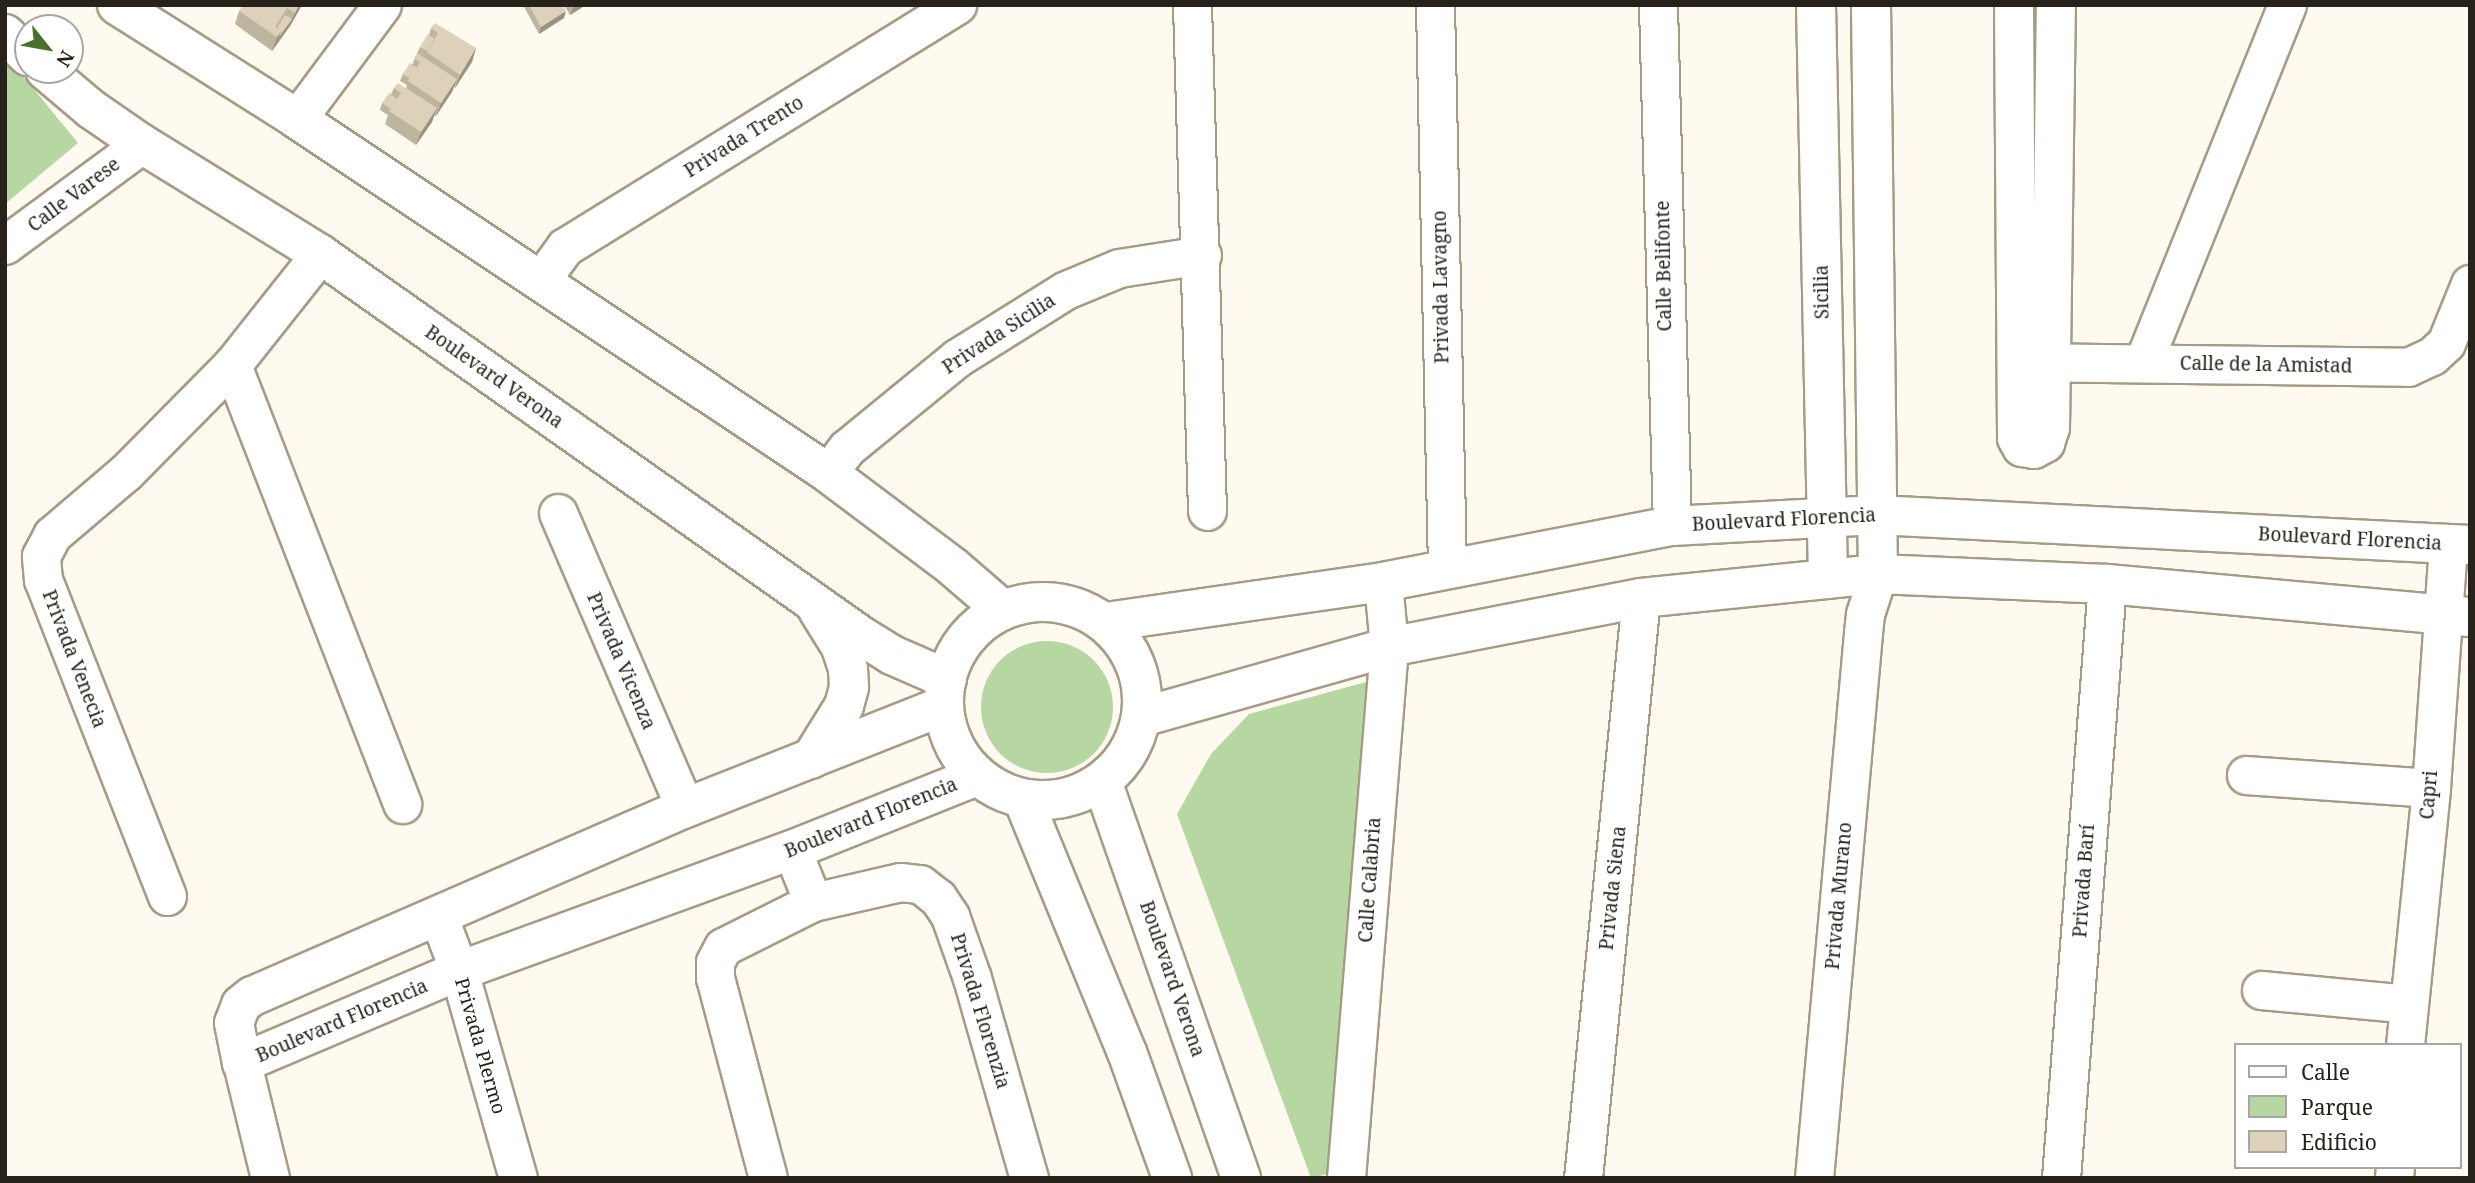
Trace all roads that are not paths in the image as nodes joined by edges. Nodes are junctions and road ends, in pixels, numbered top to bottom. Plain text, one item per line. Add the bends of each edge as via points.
1 (117, 5) edge
2 (382, 5) edge
3 (957, 5) edge
4 (1192, 5) edge
5 (1436, 5) edge
6 (1658, 5) edge
7 (1816, 5) edge
8 (1871, 5) edge
9 (2014, 5) edge
10 (2056, 5) edge
11 (2287, 5) edge
12 (62, 84) edge
13 (298, 119) junction
14 (142, 144) junction
15 (5, 245) edge
16 (320, 254) junction
17 (1202, 255) junction
18 (541, 280) junction
19 (2470, 284) edge
20 (2033, 362) junction
21 (2143, 363) junction
22 (232, 365) junction
23 (828, 473) junction
24 (1207, 511) dead end
25 (558, 513) dead end
26 (1877, 515) junction
27 (1827, 518) junction
28 (1672, 526) junction
29 (2459, 545) edge
30 (1447, 569) junction
31 (1878, 574) junction
32 (1828, 579) junction
33 (1383, 582) junction
34 (2107, 584) junction
35 (1641, 598) junction
36 (814, 603) junction
37 (1003, 610) junction
38 (1865, 614) junction
39 (2457, 615) edge
40 (1106, 622) junction
41 (1389, 646) junction
42 (945, 692) junction
43 (1142, 717) junction
44 (811, 758) junction
45 (2246, 775) dead end
46 (977, 776) junction
47 (1102, 781) junction
48 (2431, 788) junction
49 (1023, 799) junction
50 (402, 804) dead end
51 (685, 808) junction
52 (792, 850) junction
53 (167, 896) dead end
54 (813, 902) junction
55 (438, 915) junction
56 (459, 971) junction
57 (2262, 990) dead end
58 (2408, 1004) junction
59 (2405, 1043) edge
60 (242, 1063) junction
61 (270, 1178) edge
62 (518, 1178) edge
63 (768, 1178) edge
64 (1029, 1178) edge
65 (1172, 1178) edge
66 (1241, 1178) edge
67 (1346, 1178) edge
68 (1584, 1178) edge
69 (1814, 1178) edge
70 (2061, 1178) edge

1 - 13 street
2 - 13 street
3 - 18 street, Privada Trento via 565,247
4 - 17 street
5 - 30 street, Privada Lavagno
6 - 28 street, Calle Belifonte
7 - 27 street, Sicilia
8 - 26 street
9 - 20 street
10 - 20 street
11 - 21 street
12 - 14 street, Boulevard Verona
13 - 18 street
14 - 15 street, Calle Varese
14 - 16 street, Boulevard Verona
16 - 22 street, Privada Venecia
16 - 36 street, Boulevard Verona
17 - 23 street, Privada Sicilia via 1119,268 1066,290 957,358 847,448
17 - 24 street
18 - 23 street
19 - 21 street, Calle de la Amistad via 2446,343 2432,356 2408,367
20 - 21 street, Calle de la Amistad
22 - 50 street
22 - 53 street, Privada Venecia via 126,472 52,535 41,556 52,605
23 - 37 street
25 - 51 street, Privada Vicenza
26 - 27 street, Boulevard Florencia
26 - 29 street, Boulevard Florencia
26 - 31 street
27 - 28 street, Boulevard Florencia
27 - 32 street, Sicilia
28 - 30 street, Boulevard Florencia
29 - 39 street, Capri
30 - 33 street, Boulevard Florencia
31 - 32 street
31 - 34 street
31 - 38 street, Privada Murano
32 - 35 street
32 - 38 street
33 - 40 street, Boulevard Florencia
33 - 41 street, Calle Calabria
34 - 39 street
34 - 70 street, Privada Barí
35 - 41 street
35 - 68 street, Privada Siena
36 - 42 street, Boulevard Verona
36 - 44 street via 841,647 849,687 844,706
37 - 40 street via 1037,601 1074,605
37 - 42 street via 977,626 958,650
38 - 69 street, Privada Murano
39 - 48 street, Capri
40 - 43 street via 1129,649 1142,682
41 - 43 street
41 - 67 street, Calle Calabria
42 - 44 street, Boulevard Florencia
42 - 46 street via 950,734
43 - 47 street via 1129,753
44 - 51 street, Boulevard Florencia
45 - 48 street
46 - 49 street
46 - 52 street, Boulevard Florencia
47 - 49 street via 1078,794 1051,800
47 - 66 street, Boulevard Verona
48 - 58 street, Capri
49 - 65 street via 1127,1052
51 - 55 street, Boulevard Florencia
52 - 54 street
52 - 56 street, Boulevard Florencia
54 - 63 street, Privada Florenzia via 723,947 715,962 715,978
54 - 64 street, Privada Florenzia via 900,881 920,884 938,898 950,916 972,978
55 - 56 street, Privada Plermo
55 - 60 street, Boulevard Florencia via 252,996 241,1005 234,1023
56 - 60 street, Boulevard Florencia
56 - 62 street, Privada Plermo
57 - 58 street
58 - 59 street, Capri
60 - 61 street

